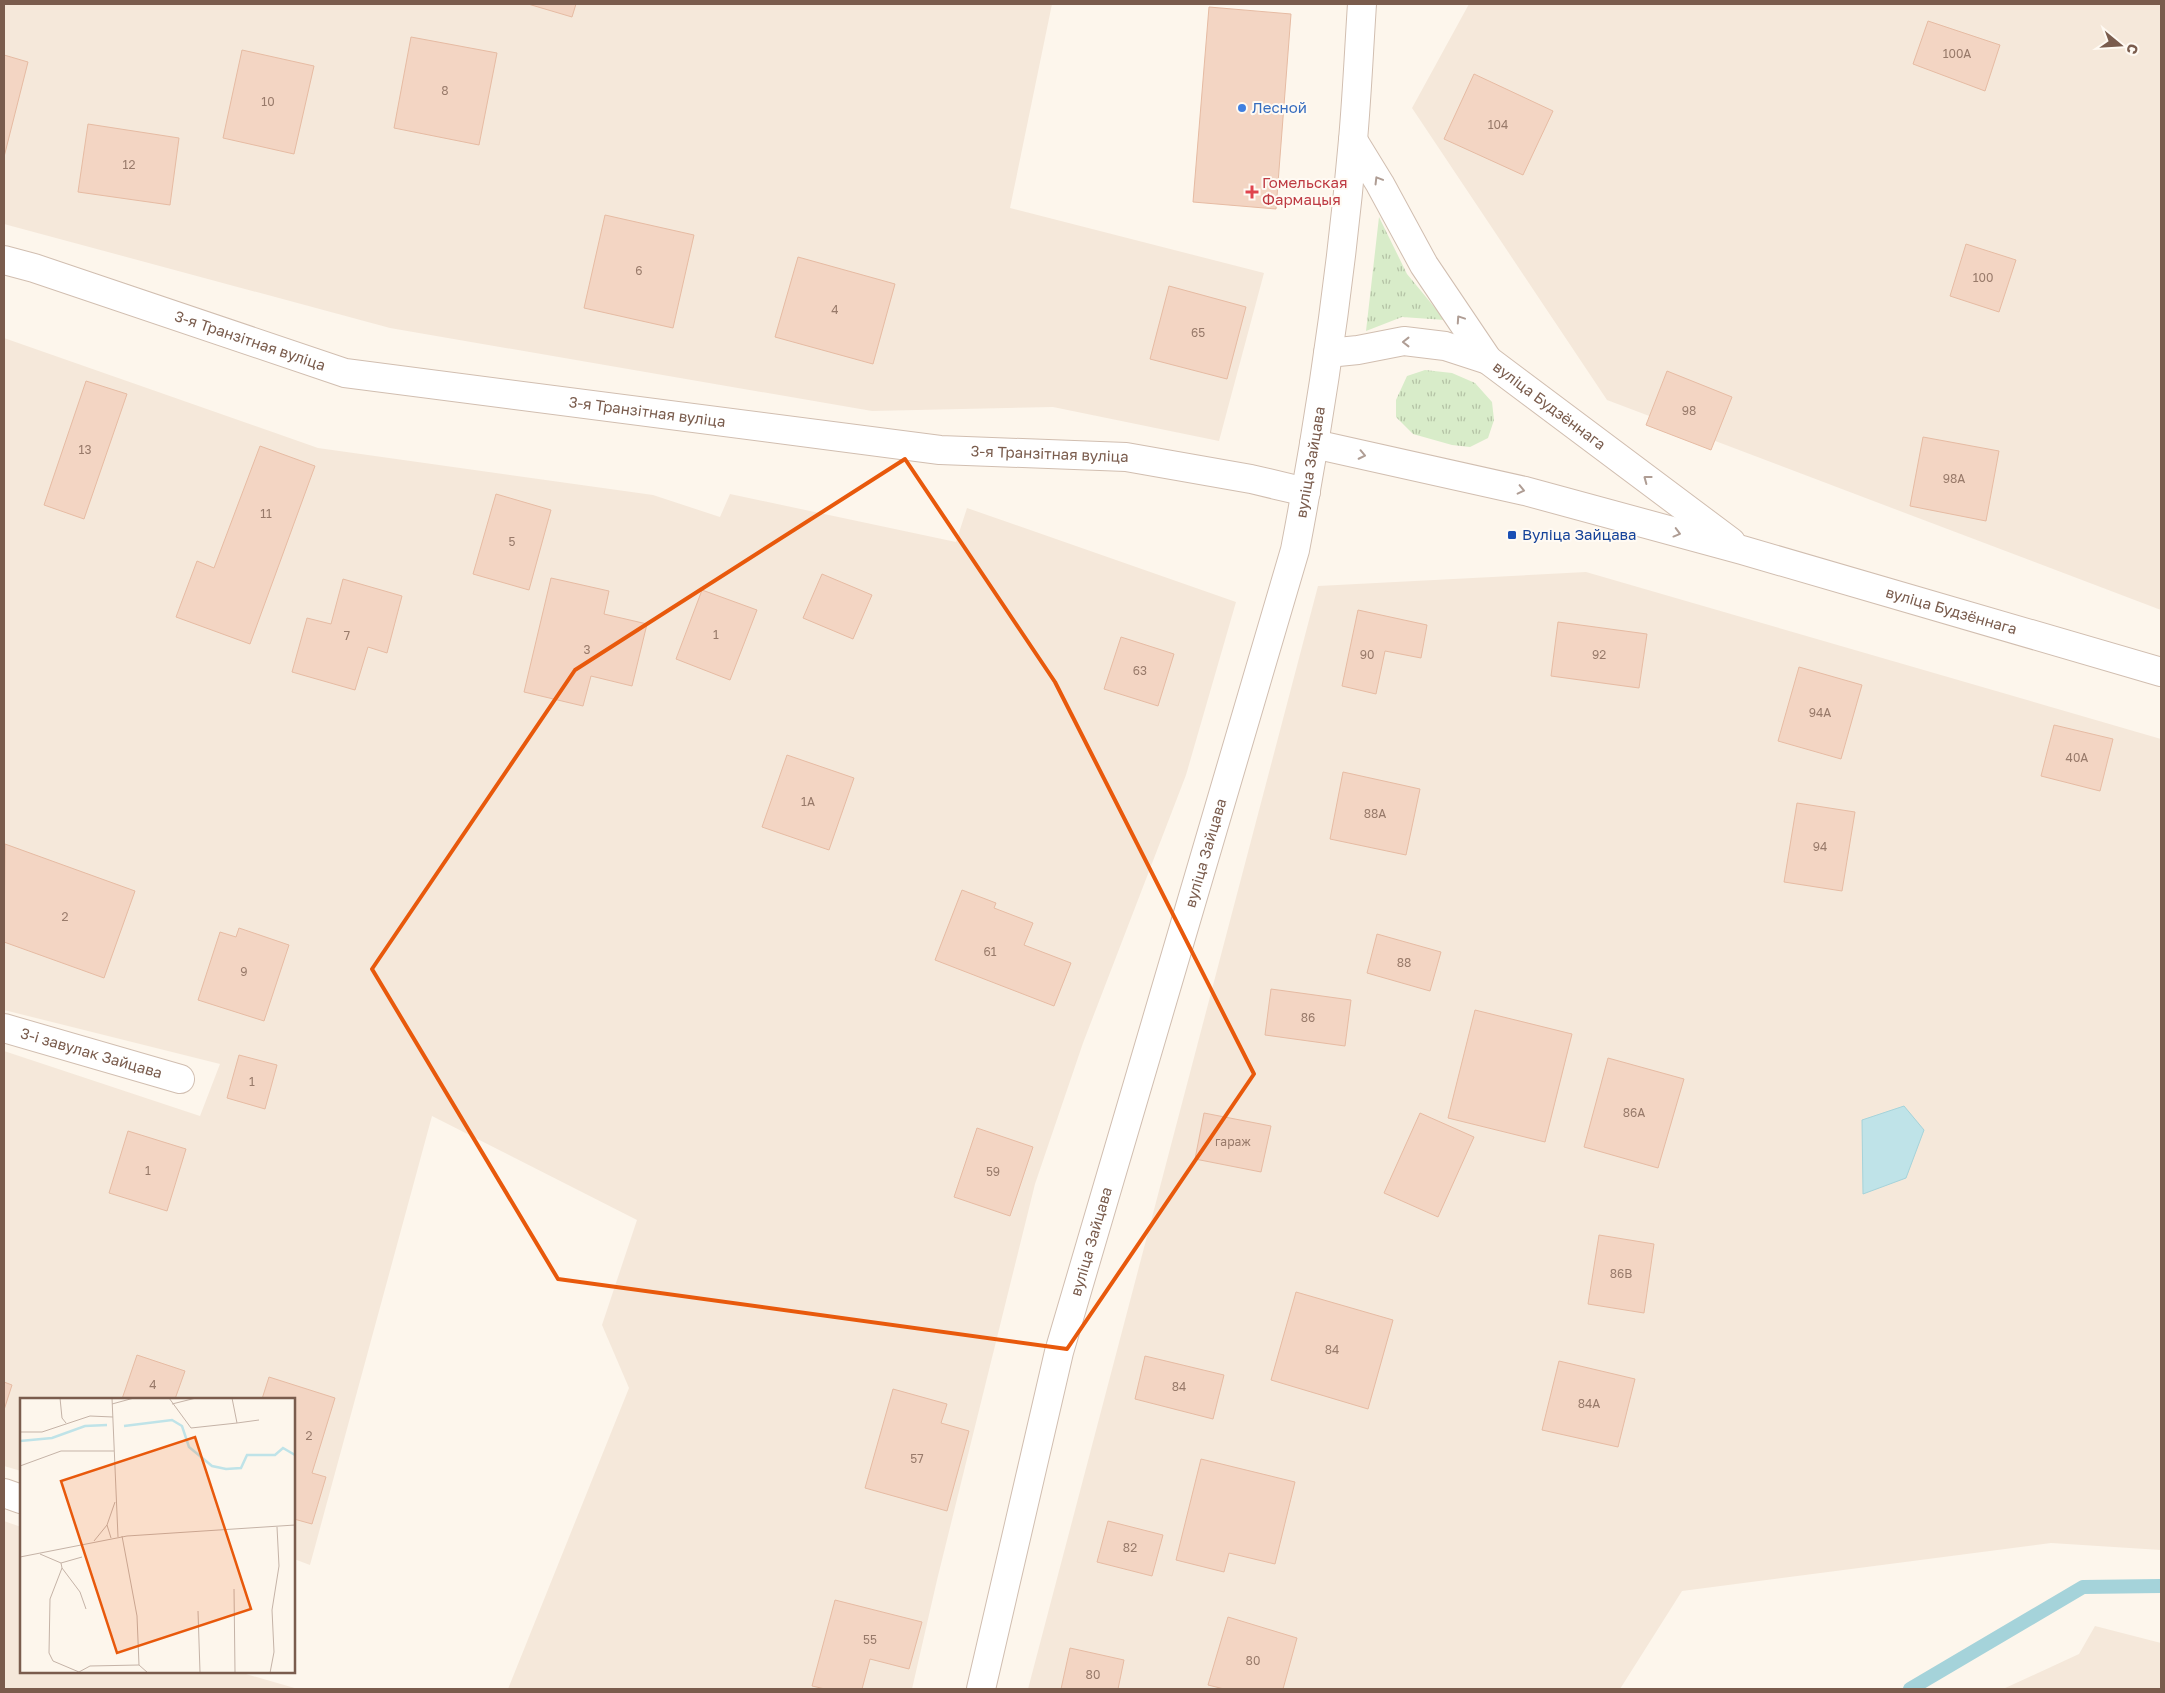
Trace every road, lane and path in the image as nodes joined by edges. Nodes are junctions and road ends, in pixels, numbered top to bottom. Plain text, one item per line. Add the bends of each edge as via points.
1 (1362, 4) edge
2 (1353, 140) junction
3 (4, 260) edge
4 (1328, 353) junction
5 (1488, 360) junction
6 (1314, 444) junction
7 (1306, 492) junction
8 (1742, 550) junction
9 (2161, 672) edge
10 (4, 1028) edge
11 (180, 1079) dead end
12 (4, 1493) edge
13 (20, 1499) edge
14 (981, 1689) edge

1 - 2 street, вуліца Зайцава
2 - 4 street, вуліца Зайцава
5 -> 2 street via 1424,266
3 - 7 street, 3-я Транзітная вуліца via 345,373 940,450 1126,457
5 -> 4 street, вуліца Будзённага via 1445,346 1404,341
4 - 6 street, вуліца Зайцава
8 -> 5 street, вуліца Будзённага
6 - 7 street, вуліца Зайцава
6 -> 8 street, вуліца Будзённага via 1525,491
7 - 14 street, вуліца Зайцава via 1295,550 1059,1352
8 - 9 street, вуліца Будзённага
10 - 11 street, 3-і завулак Зайцава
12 - 13 street

